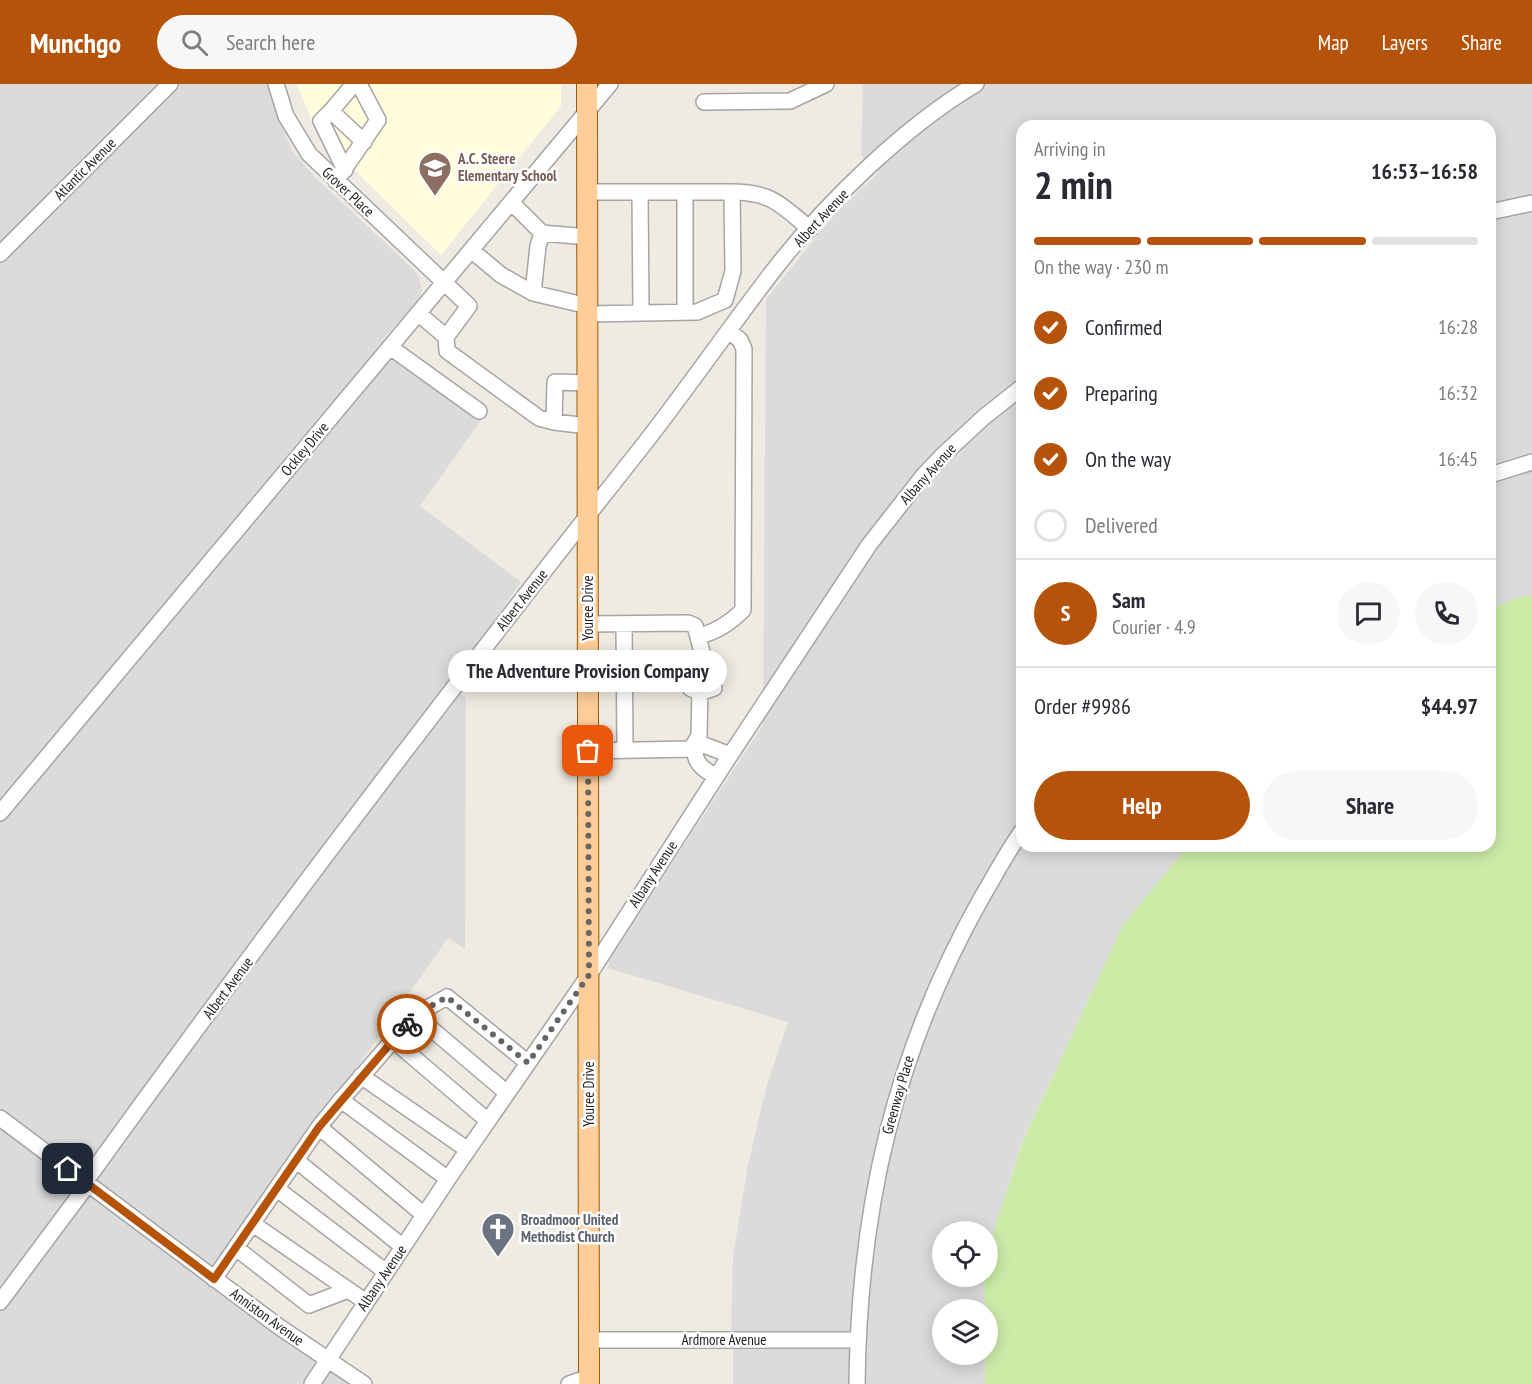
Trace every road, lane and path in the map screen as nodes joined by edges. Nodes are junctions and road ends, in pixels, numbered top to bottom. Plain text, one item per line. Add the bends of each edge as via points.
1 (170, 84) edge
2 (276, 84) edge
3 (354, 84) edge
4 (359, 84) edge
5 (587, 84) edge
6 (610, 84) edge
7 (826, 84) edge
8 (976, 84) edge
9 (704, 102) dead end
10 (331, 111) junction
11 (587, 111) junction
12 (364, 142) junction
13 (340, 175) junction
14 (587, 192) junction
15 (640, 192) junction
16 (685, 192) junction
17 (732, 192) junction
18 (511, 202) junction
19 (1532, 203) edge
20 (1496, 211) edge
21 (810, 229) junction
22 (542, 233) junction
23 (588, 237) junction
24 (471, 250) junction
25 (0, 254) edge
26 (444, 282) junction
27 (533, 293) junction
28 (588, 310) junction
29 (685, 312) junction
30 (418, 313) junction
31 (641, 313) junction
32 (729, 331) junction
33 (446, 337) junction
34 (390, 347) junction
35 (588, 384) junction
36 (1016, 392) edge
37 (479, 411) dead end
38 (554, 422) junction
39 (588, 426) junction
40 (1532, 462) edge
41 (1496, 473) edge
42 (588, 514) junction
43 (588, 624) junction
44 (624, 624) junction
45 (699, 636) junction
46 (703, 669) tunnel mouth
47 (702, 689) tunnel mouth
48 (693, 749) junction
49 (625, 750) junction
50 (588, 751) junction
51 (730, 755) junction
52 (716, 777) junction
53 (0, 813) edge
54 (1016, 841) edge
55 (589, 975) junction
56 (415, 1015) junction
57 (392, 1039) junction
58 (528, 1063) junction
59 (361, 1076) junction
60 (507, 1093) junction
61 (341, 1100) junction
62 (0, 1118) edge
63 (488, 1121) junction
64 (319, 1127) junction
65 (468, 1150) junction
66 (297, 1161) junction
67 (448, 1179) junction
68 (87, 1183) junction
69 (277, 1189) junction
70 (424, 1215) junction
71 (253, 1224) junction
72 (403, 1247) junction
73 (236, 1248) junction
74 (386, 1272) junction
75 (214, 1279) junction
76 (348, 1290) junction
77 (0, 1302) edge
78 (366, 1302) junction
79 (590, 1340) junction
80 (857, 1340) junction
81 (327, 1360) junction
82 (589, 1381) edge
83 (312, 1384) edge
84 (364, 1384) edge
85 (569, 1384) edge
86 (857, 1384) edge

1 - 25 street, Atlantic Avenue
2 - 13 street, Grover Place via 293,129 309,154
3 - 10 street
4 - 12 street via 378,120
5 - 11 main road, Youree Drive
6 - 11 street, Ockley Drive
7 - 9 street via 790,101
8 - 21 street, Albert Avenue via 880,157
10 - 12 street
10 - 13 street via 321,121
11 - 14 main road, Youree Drive
11 - 18 street, Ockley Drive
12 - 13 street
13 - 26 street, Grover Place
14 - 15 street
14 - 23 main road, Youree Drive
15 - 16 street
15 - 31 street
16 - 17 street
16 - 29 street
17 - 21 street via 754,192 776,201
17 - 29 street via 734,271 725,300 697,312
18 - 22 street
18 - 24 street, Ockley Drive
19 - 20 street
21 - 32 street, Albert Avenue
22 - 23 street
22 - 27 street
23 - 28 main road, Youree Drive
24 - 26 street, Ockley Drive
24 - 27 street via 501,275
26 - 30 street, Ockley Drive
26 - 33 street, Grover Place via 470,306
27 - 28 street
28 - 31 street
28 - 35 main road, Youree Drive
29 - 31 street
30 - 33 street
30 - 34 street, Ockley Drive
32 - 42 street, Albert Avenue
32 - 45 street via 744,349 743,610 714,633
33 - 38 street via 447,351 539,418
34 - 37 street
34 - 53 street, Ockley Drive
35 - 38 street via 555,382
35 - 39 main road, Youree Drive
36 - 51 street, Albany Avenue via 944,455 886,522
38 - 39 street
39 - 42 main road, Youree Drive
40 - 41 street
42 - 43 main road, Youree Drive
42 - 68 street, Albert Avenue via 439,707
43 - 44 street
43 - 50 main road, Youree Drive
44 - 45 street via 688,623 695,626
44 - 49 street
45 - 46 street
47 - 48 street via 699,736
48 - 49 street
48 - 51 street via 704,745
48 - 52 street via 698,764
49 - 50 street
50 - 55 main road, Youree Drive
51 - 52 street, Albany Avenue
52 - 55 street, Albany Avenue
54 - 80 street, Greenway Place via 951,955 904,1069 871,1207
55 - 58 street, Albany Avenue
55 - 79 main road, Youree Drive
56 - 57 street
56 - 58 street via 447,997
56 - 60 street
57 - 59 street
57 - 63 street
58 - 60 street, Albany Avenue
59 - 61 street
59 - 65 street
60 - 63 street, Albany Avenue
61 - 64 street
61 - 67 street
62 - 68 street, Anniston Avenue
63 - 65 street, Albany Avenue
64 - 66 street
64 - 70 street
65 - 67 street, Albany Avenue
66 - 69 street
66 - 72 street
67 - 70 street, Albany Avenue
68 - 75 street, Anniston Avenue
68 - 77 street, Albert Avenue
69 - 71 street
69 - 74 street
70 - 72 street, Albany Avenue
71 - 73 street
71 - 76 street
72 - 74 street, Albany Avenue
73 - 75 street
73 - 76 street via 309,1305
74 - 78 street, Albany Avenue
75 - 81 street, Anniston Avenue
76 - 78 street
78 - 81 street, Albany Avenue
79 - 80 street, Ardmore Avenue
79 - 82 main road, Youree Drive
80 - 86 street, Greenway Place
81 - 83 street, Albany Avenue
81 - 84 street, Anniston Avenue
82 - 85 street

